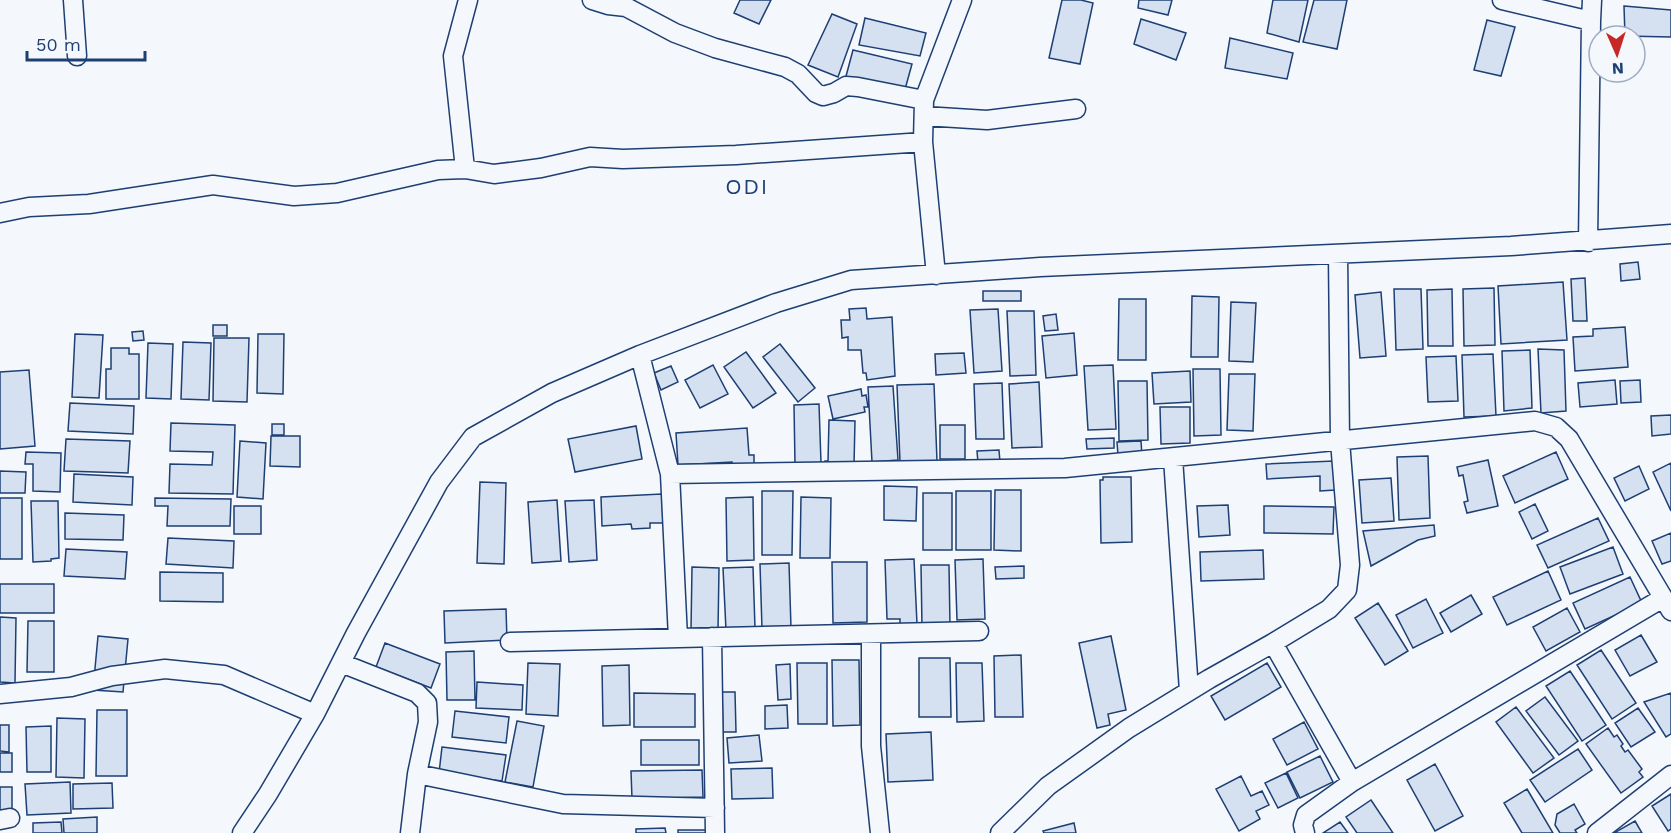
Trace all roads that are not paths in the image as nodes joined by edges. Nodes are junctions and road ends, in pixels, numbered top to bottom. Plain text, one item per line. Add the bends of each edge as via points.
1 (73, 0) edge
2 (468, 0) edge
3 (592, 0) edge
4 (962, 0) edge
5 (1502, 0) edge
6 (1592, 0) edge
7 (631, 3) edge
8 (1590, 21) junction
9 (77, 56) dead end
10 (924, 108) junction
11 (1076, 110) dead end
12 (923, 142) junction
13 (465, 170) junction
14 (0, 213) edge
15 (1671, 234) edge
16 (1588, 242) junction
17 (1338, 254) junction
18 (936, 275) junction
19 (640, 355) junction
20 (1340, 441) junction
21 (1173, 458) junction
22 (670, 474) junction
23 (1667, 604) edge
24 (980, 632) dead end
25 (871, 634) junction
26 (712, 637) junction
27 (678, 638) junction
28 (510, 642) dead end
29 (1273, 643) junction
30 (341, 663) junction
31 (1189, 691) junction
32 (0, 694) edge
33 (315, 714) junction
34 (417, 774) junction
35 (1671, 775) edge
36 (1352, 782) junction
37 (715, 808) junction
38 (242, 833) edge
39 (410, 833) edge
40 (715, 833) edge
41 (880, 833) edge
42 (1000, 833) edge
43 (1305, 833) edge
44 (1597, 833) edge

1 - 9 street
2 - 13 street via 453,56
3 - 7 street via 608,5
4 - 10 street
5 - 8 street
6 - 8 street
7 - 10 street via 675,33 785,67 823,96 846,86 858,87
8 - 16 street
10 - 11 street via 987,120
10 - 12 street
12 - 13 street via 736,155 590,157 494,174
12 - 18 street
13 - 14 street via 438,170 337,192 294,196 213,185
15 - 16 street
16 - 17 street
17 - 18 street
17 - 20 street
18 - 19 street via 851,280 776,303
19 - 22 street
19 - 30 street via 552,393 473,437 439,482
20 - 21 street
20 - 23 street via 1535,421 1556,427 1569,439
20 - 29 street via 1350,565 1347,590 1329,609
21 - 22 street via 1065,468
21 - 31 street
22 - 27 street
23 - 36 street
24 - 25 street
25 - 26 street
25 - 41 street via 871,746
26 - 27 street
26 - 37 street
27 - 28 street
29 - 31 street
29 - 36 street
30 - 33 street
30 - 34 street via 417,693 427,704 428,722
31 - 42 street via 1048,786
32 - 33 street via 71,687 112,676 165,669 224,675
33 - 38 street
34 - 37 street via 563,804
34 - 39 street
35 - 44 street
36 - 43 street via 1306,815
37 - 40 street

